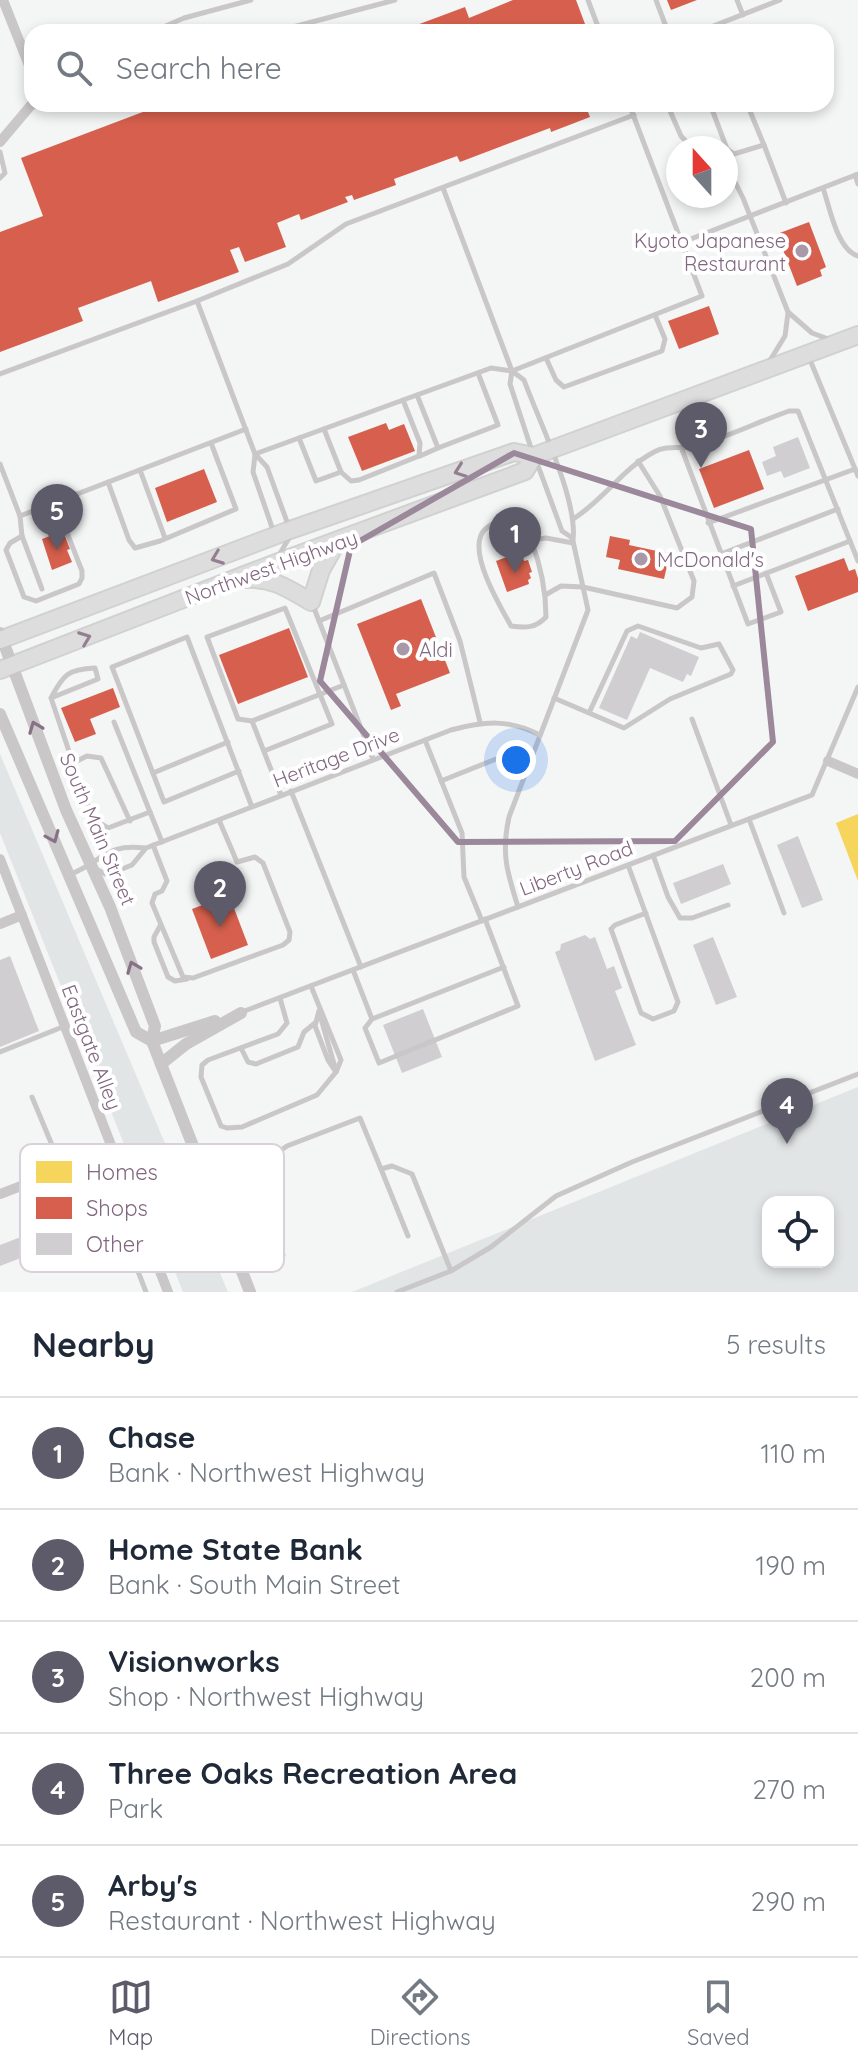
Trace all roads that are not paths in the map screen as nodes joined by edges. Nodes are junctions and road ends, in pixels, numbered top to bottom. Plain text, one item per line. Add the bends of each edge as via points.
1 (3, 0) edge
2 (251, 0) edge
3 (395, 0) edge
4 (588, 0) edge
5 (656, 0) edge
6 (737, 0) edge
7 (780, 0) edge
8 (743, 15) junction
9 (170, 24) edge
10 (304, 24) edge
11 (597, 24) edge
12 (665, 24) edge
13 (726, 24) edge
14 (24, 53) edge
15 (26, 112) edge
16 (633, 112) edge
17 (670, 112) edge
18 (713, 112) edge
19 (750, 112) edge
20 (634, 115) junction
21 (681, 136) edge
22 (0, 142) edge
23 (764, 145) junction
24 (0, 152) edge
25 (856, 175) edge
26 (0, 178) edge
27 (858, 184) edge
28 (443, 188) junction
29 (823, 188) junction
30 (738, 190) edge
31 (786, 203) junction
32 (749, 217) junction
33 (683, 242) junction
34 (858, 256) edge
35 (197, 301) junction
36 (788, 312) junction
37 (655, 315) junction
38 (858, 335) edge
39 (842, 342) junction
40 (808, 354) junction
41 (546, 358) junction
42 (512, 371) junction
43 (762, 372) junction
44 (478, 373) junction
45 (0, 374) edge
46 (417, 395) junction
47 (403, 400) junction
48 (246, 429) junction
49 (324, 429) junction
50 (299, 438) junction
51 (211, 443) junction
52 (681, 447) junction
53 (438, 448) junction
54 (542, 453) junction
55 (255, 454) junction
56 (419, 456) junction
57 (638, 461) junction
58 (0, 464) edge
59 (855, 469) junction
60 (140, 470) junction
61 (341, 472) junction
62 (858, 476) edge
63 (826, 479) junction
64 (108, 482) junction
65 (55, 502) junction
66 (838, 509) junction
67 (20, 516) junction
68 (573, 519) junction
69 (708, 523) junction
70 (282, 533) junction
71 (22, 536) junction
72 (165, 538) junction
73 (531, 540) junction
74 (850, 541) junction
75 (337, 542) junction
76 (573, 542) junction
77 (721, 554) junction
78 (858, 561) edge
79 (273, 564) junction
80 (766, 573) junction
81 (233, 580) junction
82 (733, 586) junction
83 (583, 587) junction
84 (42, 589) dead end
85 (546, 594) junction
86 (311, 602) junction
87 (319, 621) junction
88 (1, 637) edge
89 (6, 668) edge
90 (344, 685) junction
91 (858, 687) edge
92 (321, 694) junction
93 (51, 698) junction
94 (554, 698) junction
95 (589, 713) junction
96 (0, 714) edge
97 (692, 719) dead end
98 (252, 721) junction
99 (114, 722) dead end
100 (480, 722) junction
101 (541, 735) junction
102 (425, 740) junction
103 (228, 742) junction
104 (264, 751) junction
105 (373, 759) junction
106 (496, 759) dead end
107 (828, 761) junction
108 (73, 763) junction
109 (239, 771) junction
110 (153, 773) junction
111 (858, 774) edge
112 (441, 781) junction
113 (291, 791) junction
114 (281, 795) junction
115 (252, 807) junction
116 (150, 812) junction
117 (749, 819) junction
118 (219, 820) junction
119 (130, 821) junction
120 (731, 825) junction
121 (162, 842) junction
122 (153, 845) junction
123 (146, 848) junction
124 (653, 855) junction
125 (0, 859) edge
126 (628, 865) junction
127 (91, 866) junction
128 (70, 875) junction
129 (728, 905) dead end
130 (518, 907) junction
131 (646, 913) junction
132 (784, 913) dead end
133 (22, 915) junction
134 (483, 920) junction
135 (0, 924) edge
136 (161, 925) junction
137 (361, 967) junction
138 (504, 967) junction
139 (353, 970) junction
140 (187, 979) junction
141 (311, 986) junction
142 (280, 998) junction
143 (320, 1010) junction
144 (241, 1013) junction
145 (372, 1019) junction
146 (315, 1023) junction
147 (65, 1026) junction
148 (152, 1041) junction
149 (241, 1048) junction
150 (0, 1052) edge
151 (161, 1064) junction
152 (336, 1072) junction
153 (858, 1074) edge
154 (32, 1097) dead end
155 (51, 1144) edge
156 (109, 1144) edge
157 (192, 1144) edge
158 (284, 1148) edge
159 (381, 1169) junction
160 (20, 1186) edge
161 (0, 1194) edge
162 (408, 1236) dead end
163 (451, 1271) junction
164 (138, 1272) edge
165 (160, 1272) edge
166 (242, 1272) edge
167 (146, 1292) edge
168 (168, 1292) edge
169 (250, 1292) edge
170 (397, 1292) edge

1 - 14 street
2 - 9 lane
3 - 10 lane
4 - 11 lane
5 - 12 lane
6 - 8 lane
7 - 8 lane
8 - 13 lane
15 - 22 street
16 - 20 lane
17 - 21 lane
18 - 23 lane via 727,149 734,154
19 - 23 lane
20 - 28 lane
20 - 33 lane
23 - 31 lane
24 - 26 lane via 5,173
25 - 27 lane
25 - 29 lane
28 - 35 lane via 346,224 288,264
28 - 42 lane
29 - 31 lane
29 - 34 lane via 842,242
30 - 32 lane
31 - 32 lane
32 - 33 lane
32 - 36 lane
33 - 37 lane via 702,296
35 - 45 lane
35 - 48 lane
36 - 39 lane via 812,333
36 - 43 lane via 785,336
37 - 41 lane
37 - 41 lane via 665,339 662,351 564,387
38 - 39 main road, Northwest Highway
39 - 40 main road, Northwest Highway
40 - 43 main road, Northwest Highway
40 - 59 lane
41 - 42 lane
42 - 44 lane via 491,368
42 - 54 lane via 510,384
42 - 54 lane via 524,380
43 - 54 main road, Northwest Highway
44 - 46 lane
44 - 53 lane via 498,425
46 - 47 lane
46 - 53 lane
47 - 49 lane
47 - 56 lane via 420,443
48 - 51 lane
48 - 55 lane
49 - 50 lane
49 - 61 lane
50 - 55 lane
50 - 61 lane via 316,481
51 - 60 lane
51 - 72 lane via 236,509
52 - 57 lane via 668,446
52 - 63 lane via 798,411
52 - 69 lane
53 - 56 lane
54 - 68 lane
54 -> 70 main road, Northwest Highway via 514,452
54 - 75 main road, Northwest Highway via 525,471
54 - 76 lane via 562,531
55 - 70 lane via 267,467
55 - 70 lane via 253,472
56 - 61 lane via 359,480 351,481
57 - 68 lane
57 - 83 lane via 660,496 694,581 692,597 677,608
58 - 67 lane
59 - 62 lane
59 - 63 lane
60 - 64 lane
60 - 72 lane
63 - 66 lane
63 - 69 lane
64 - 65 lane
64 - 72 lane via 135,548
65 - 67 lane
65 - 71 lane via 82,571 79,584 36,601 24,597 6,550
66 - 74 lane
66 - 77 lane
67 - 71 lane
68 - 76 lane
69 - 77 lane
70 - 79 lane via 289,538
70 -> 88 main road, Northwest Highway
71 - 84 lane
73 - 76 lane
73 - 85 lane
73 - 85 lane via 509,519 491,524 481,535 479,551 492,593 511,626 540,624 546,617
74 - 78 lane
74 - 80 lane
75 - 79 main road, Northwest Highway
75 - 86 main road
76 - 83 lane
77 - 82 lane
79 - 81 main road, Northwest Highway
80 - 82 lane
80 - 82 lane via 781,612 748,624
81 - 86 main road via 263,578
89 -> 81 main road, Northwest Highway
83 - 85 lane via 561,586
83 - 94 lane via 588,610
86 - 87 lane
87 - 90 lane
87 - 100 lane via 434,573 460,641
88 - 89 street, South Main Street
127 -> 89 street, South Main Street
90 - 92 lane
90 - 105 lane
91 - 107 lane, Liberty Road
92 - 98 lane
92 - 98 lane via 285,608 207,637 238,719
92 - 104 lane via 332,724
93 - 93 lane via 98,679 95,668 76,669 61,680
93 - 108 lane
94 - 95 lane
94 - 101 lane
95 - 95 lane via 624,728 733,670 719,644 701,648 633,627
96 -> 128 street, South Main Street
97 - 120 lane
98 - 104 lane
99 - 116 lane
100 - 101 lane, Heritage Drive via 509,723
100 - 102 lane, Heritage Drive
101 - 130 lane via 503,843
102 - 105 lane, Heritage Drive
102 - 112 lane
103 - 109 lane
103 - 110 lane
103 - 110 lane via 187,637 112,667
104 - 114 lane
105 - 113 lane, Heritage Drive
106 - 112 lane
107 - 111 street
107 - 117 lane, Liberty Road via 812,795
108 - 119 lane via 87,756 101,758
108 - 119 lane via 93,819 108,828
109 - 110 lane via 164,802
109 - 115 lane
112 - 134 lane via 462,833 464,877
113 - 114 lane, Heritage Drive
113 - 137 lane
114 - 115 lane, Heritage Drive
115 - 118 lane, Heritage Drive
116 - 119 lane
116 - 121 lane
117 - 120 lane, Liberty Road
117 - 132 lane
118 - 121 lane, Heritage Drive
118 - 140 lane via 237,862 255,857 263,863 289,940
120 - 124 lane, Liberty Road
121 - 122 lane, Heritage Drive
122 - 123 lane, Heritage Drive
122 - 136 lane via 167,881 153,899
123 - 127 lane, Heritage Drive via 125,846
123 - 127 lane, Heritage Drive via 132,865 107,875
124 - 126 lane, Liberty Road
124 - 129 lane via 680,918
125 - 133 street, Eastgate Alley
126 - 130 lane, Liberty Road
126 - 131 lane
127 - 128 lane, Heritage Drive
148 -> 127 street, South Main Street via 155,1026
128 - 148 street, South Main Street via 136,1032
130 - 134 lane, Liberty Road
131 - 131 lane via 678,1002 674,1011 653,1019 641,1013 611,929
133 - 135 street
133 - 147 street, Eastgate Alley
134 - 137 lane, Liberty Road
134 - 138 lane
136 - 140 lane
136 - 140 lane via 154,942 168,977
137 - 139 lane, Liberty Road
138 - 145 lane
138 - 145 lane via 518,1006 379,1063 365,1028
139 - 141 lane, Liberty Road
139 - 145 lane
141 - 142 lane, Liberty Road
141 - 143 lane
142 - 144 lane, Liberty Road
142 - 149 lane via 287,1016 283,1029
143 - 146 lane
143 - 152 lane
144 - 148 street
144 - 151 street
146 - 149 lane via 298,1047 256,1064 248,1062
146 - 152 lane
147 - 150 lane
147 - 156 street, Eastgate Alley
148 - 151 street, South Main Street
149 - 152 lane via 208,1060 200,1070 218,1120 227,1128 242,1127 317,1095
151 - 157 street, South Main Street
153 - 163 lane via 556,1196
154 - 155 lane
158 - 159 lane via 360,1118
159 - 162 lane
159 - 163 lane via 392,1166 412,1174
160 - 161 street
163 - 170 lane
164 - 167 lane
165 - 168 street, Eastgate Alley
166 - 169 street, South Main Street

